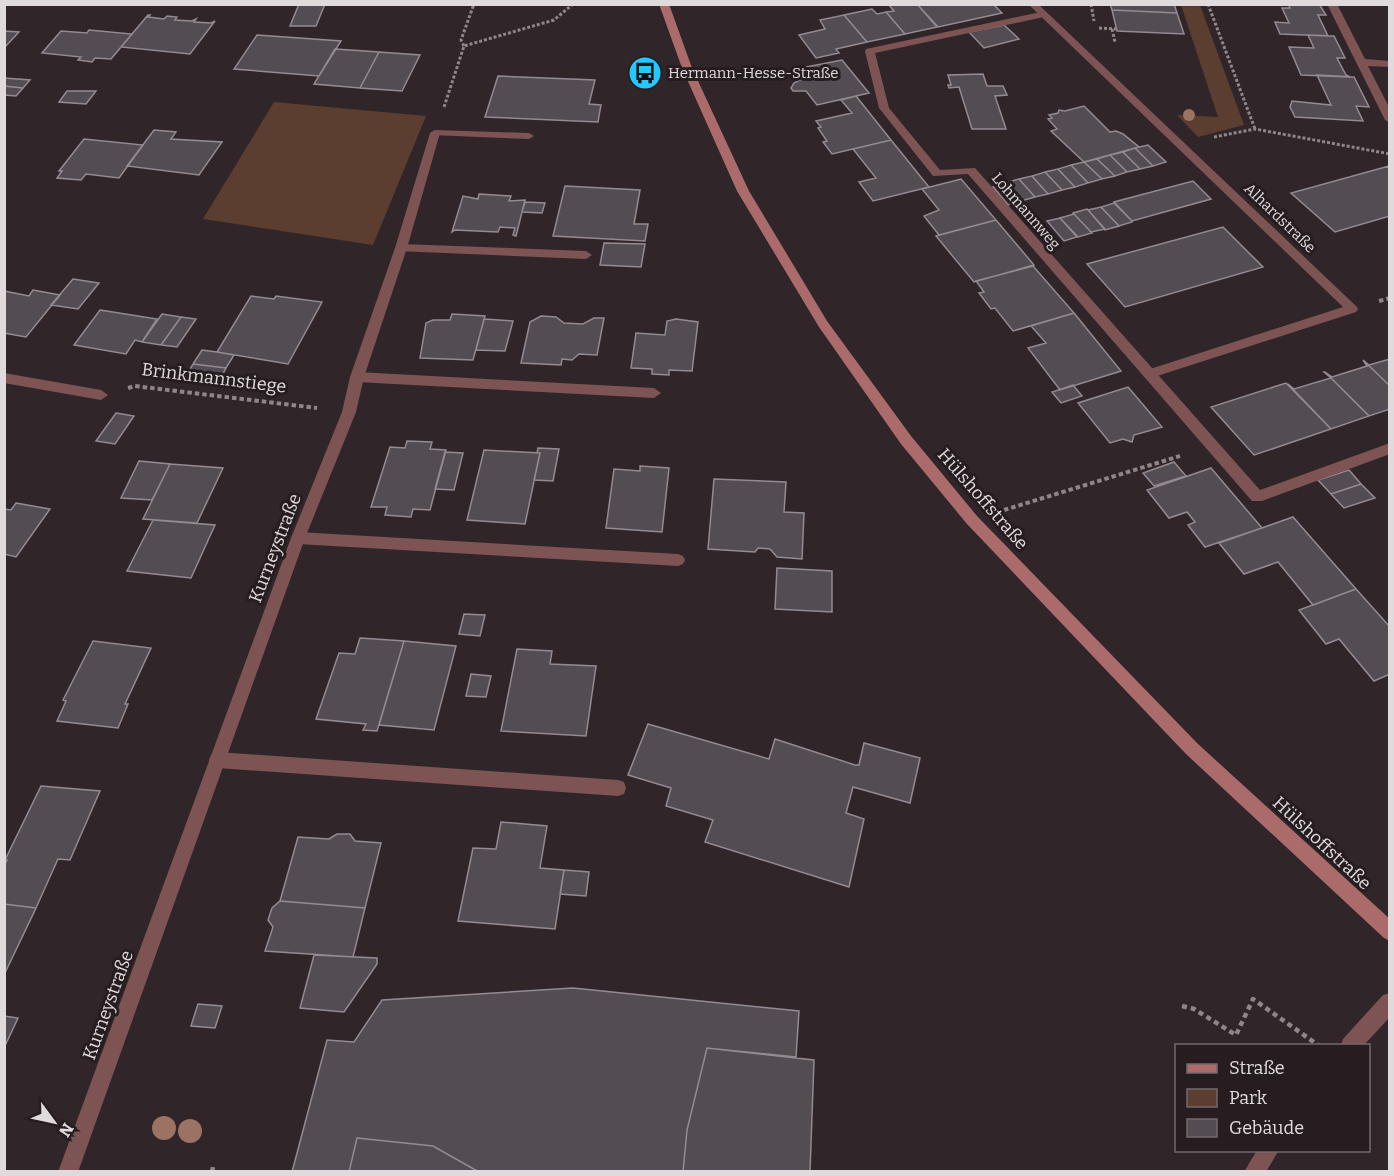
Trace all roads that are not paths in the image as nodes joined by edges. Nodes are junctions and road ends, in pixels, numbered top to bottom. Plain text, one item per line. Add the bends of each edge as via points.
1 (664, 4) edge
2 (1032, 4) edge
3 (1332, 4) edge
4 (1041, 15) junction
5 (1360, 62) junction
6 (1389, 63) edge
7 (1389, 120) edge
8 (529, 136) dead end
9 (401, 248) junction
10 (586, 255) dead end
11 (1149, 374) junction
12 (4, 378) edge
13 (357, 378) junction
14 (654, 393) dead end
15 (101, 395) road end
16 (1389, 448) edge
17 (298, 538) junction
18 (678, 560) dead end
19 (217, 760) junction
20 (618, 788) dead end
21 (1389, 932) edge
22 (1389, 1002) edge
23 (1352, 1044) edge
24 (1268, 1152) edge
25 (68, 1172) edge
26 (1254, 1172) edge

1 - 21 main road, Hülshoffstraße via 687,68 742,190 823,324 906,440 972,520 1192,749
2 - 4 street, Alhardstraße
3 - 5 street
4 - 11 street, Lohmannweg via 870,51 884,108 937,174 971,170
4 - 11 street, Alhardstraße via 1352,309
5 - 6 street
5 - 7 street
8 - 9 street, Kurneystraße via 435,133
9 - 10 street
9 - 13 street, Kurneystraße
11 - 16 street via 1257,496
12 - 15 street
13 - 14 street
13 - 17 street, Kurneystraße via 349,412
17 - 18 street
17 - 19 street, Kurneystraße
19 - 20 street
19 - 25 street, Kurneystraße
22 - 23 street
24 - 26 street

